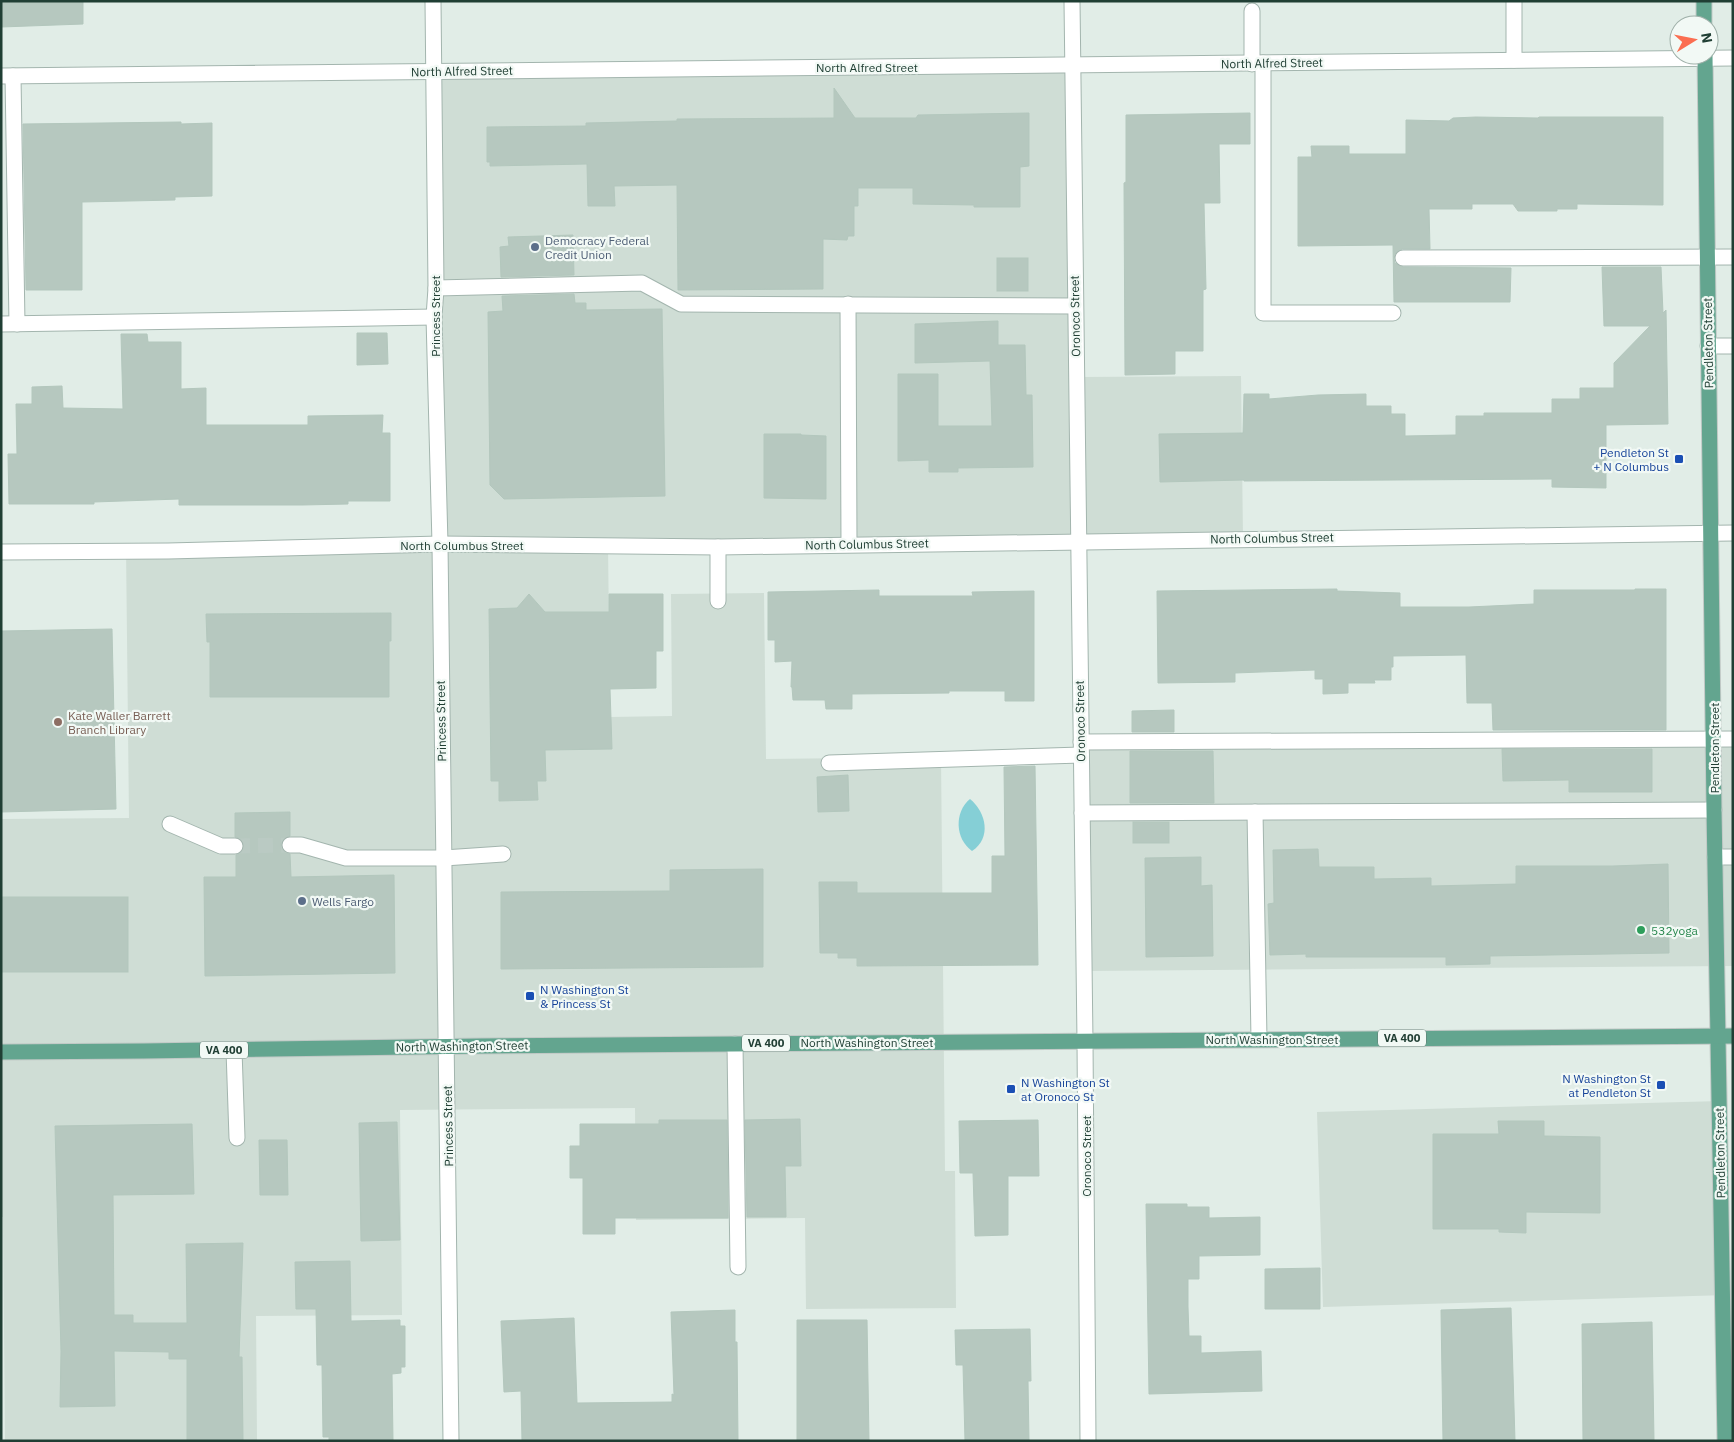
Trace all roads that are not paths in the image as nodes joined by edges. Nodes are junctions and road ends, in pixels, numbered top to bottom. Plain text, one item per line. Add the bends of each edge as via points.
1 (433, 1) edge
2 (1072, 1) edge
3 (1514, 1) edge
4 (1704, 1) edge
5 (1252, 12) dead end
6 (1704, 15) edge
7 (1669, 58) edge
8 (1719, 58) edge
9 (1733, 58) edge
10 (1514, 60) junction
11 (1257, 63) junction
12 (1705, 65) edge
13 (1073, 66) junction
14 (434, 71) junction
15 (7, 76) edge
16 (1706, 257) junction
17 (1733, 257) edge
18 (1403, 258) dead end
19 (436, 288) junction
20 (848, 304) junction
21 (1075, 306) junction
22 (1394, 313) dead end
23 (434, 317) junction
24 (1, 324) edge
25 (17, 324) junction
26 (1708, 346) junction
27 (1733, 346) edge
28 (1711, 533) junction
29 (1733, 533) edge
30 (1078, 541) junction
31 (440, 544) junction
32 (849, 544) junction
33 (718, 547) junction
34 (1, 552) edge
35 (718, 601) dead end
36 (1714, 739) junction
37 (1733, 739) edge
38 (1081, 749) junction
39 (829, 763) dead end
40 (1714, 810) junction
41 (1255, 812) junction
42 (1082, 813) junction
43 (170, 824) dead end
44 (290, 845) tunnel mouth
45 (235, 846) tunnel mouth
46 (503, 854) dead end
47 (1715, 857) junction
48 (1733, 857) edge
49 (444, 858) junction
50 (1726, 1036) edge
51 (1259, 1039) junction
52 (1085, 1041) junction
53 (736, 1044) junction
54 (447, 1046) junction
55 (234, 1050) junction
56 (1, 1052) edge
57 (236, 1138) dead end
58 (1727, 1240) edge
59 (738, 1267) dead end
60 (1728, 1348) edge
61 (451, 1441) edge
62 (1088, 1441) edge
63 (1725, 1441) edge

1 - 14 street, Princess Street
2 - 13 street, Oronoco Street
3 - 10 street
4 - 6 main road
5 - 11 street
7 - 10 street, North Alfred Street
8 - 9 street, North Alfred Street
10 - 11 street, North Alfred Street
11 - 13 street, North Alfred Street
11 - 22 street via 1263,312
12 - 16 main road, Pendleton Street
13 - 14 street, North Alfred Street
13 - 21 street, Oronoco Street
14 - 15 street, North Alfred Street
14 - 19 street, Princess Street
15 - 25 street
16 - 17 street
16 - 18 street
16 - 26 main road, Pendleton Street
19 - 20 street via 642,283 681,304
19 - 23 street, Princess Street
20 - 21 street
20 - 32 street
21 - 30 street, Oronoco Street
23 - 25 street
23 - 31 street, Princess Street
24 - 25 street
26 - 27 street
26 - 28 main road, Pendleton Street
28 - 29 street, North Columbus Street
28 - 30 street, North Columbus Street
28 - 36 main road, Pendleton Street
30 - 32 street, North Columbus Street
30 - 38 street, Oronoco Street
31 - 33 street, North Columbus Street
31 - 34 street, North Columbus Street
31 - 49 street, Princess Street
32 - 33 street, North Columbus Street
33 - 35 street
36 - 37 street
36 - 38 street
36 - 40 main road, Pendleton Street
38 - 39 street
38 - 42 street, Oronoco Street
40 - 41 street
40 - 47 main road, Pendleton Street
41 - 42 street
41 - 51 street
42 - 52 street, Oronoco Street
43 - 45 street via 222,846
44 - 49 street via 346,858
46 - 49 street
47 - 48 street
47 - 50 main road, Pendleton Street
49 - 54 street, Princess Street
50 - 51 main road, North Washington Street / VA 400
50 - 58 main road, Pendleton Street
51 - 52 main road, North Washington Street / VA 400
52 - 53 main road, North Washington Street / VA 400
52 - 62 street, Oronoco Street
53 - 54 main road, North Washington Street / VA 400
53 - 59 street
54 - 55 main road, North Washington Street / VA 400
54 - 61 street, Princess Street
55 - 56 main road, North Washington Street / VA 400
55 - 57 street
58 - 60 main road, Pendleton Street
60 - 63 main road, Pendleton Street

